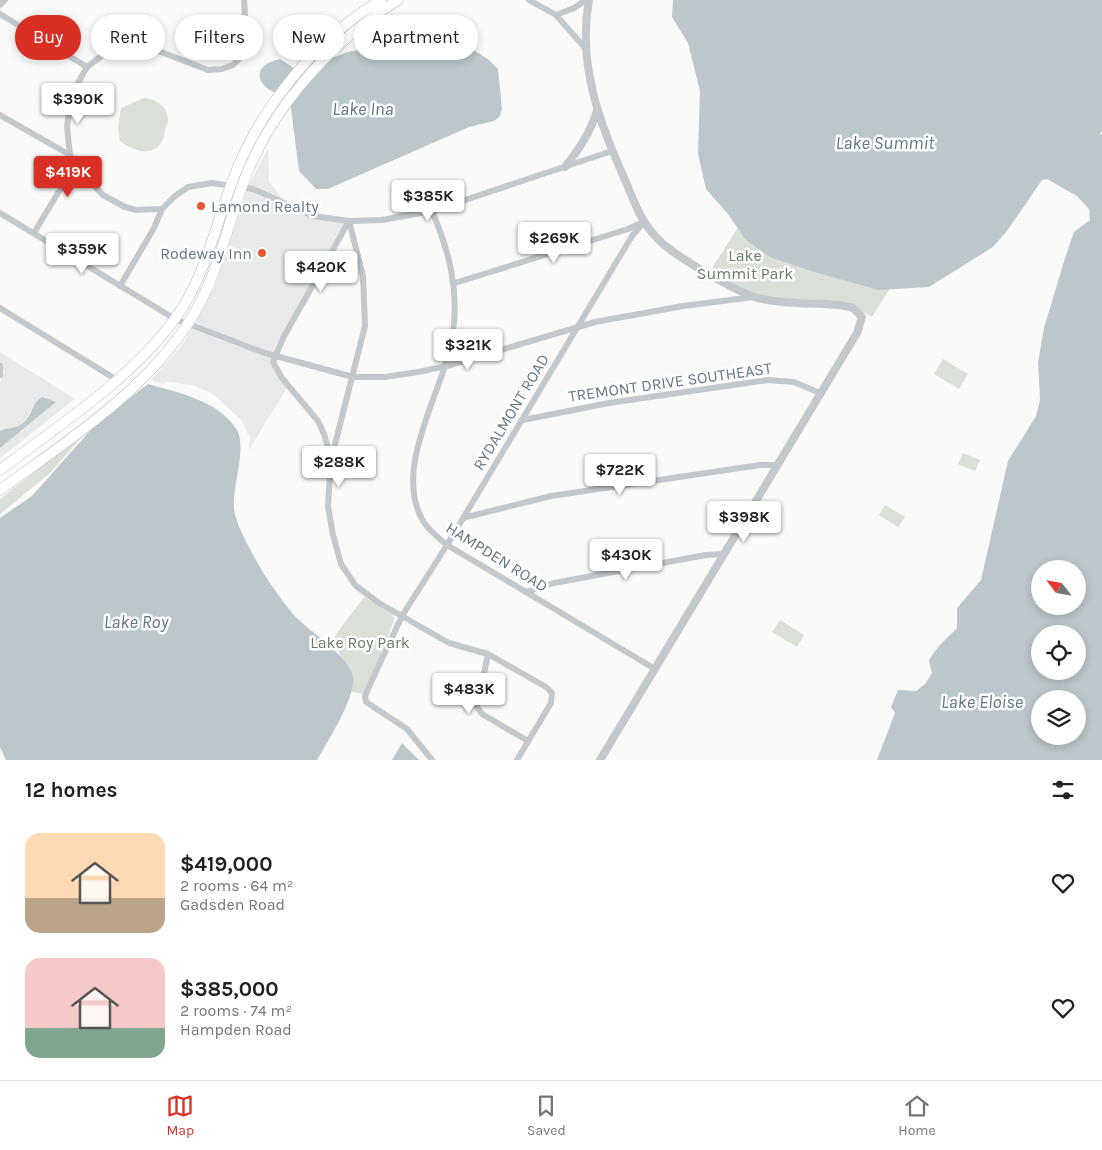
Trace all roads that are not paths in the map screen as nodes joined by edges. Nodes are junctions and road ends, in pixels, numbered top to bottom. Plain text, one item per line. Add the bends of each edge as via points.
1 (5, 0) edge
2 (244, 0) edge
3 (381, 0) edge
4 (398, 0) edge
5 (529, 0) edge
6 (588, 0) edge
7 (0, 5) edge
8 (0, 14) edge
9 (556, 15) junction
10 (344, 34) joint
11 (586, 48) junction
12 (311, 60) edge
13 (87, 67) junction
14 (596, 110) junction
15 (0, 115) edge
16 (612, 151) junction
17 (70, 155) junction
18 (565, 167) junction
19 (236, 185) junction
20 (162, 209) junction
21 (432, 210) junction
22 (0, 213) edge
23 (349, 221) junction
24 (644, 222) junction
25 (34, 234) junction
26 (454, 283) junction
27 (120, 286) junction
28 (754, 297) junction
29 (0, 308) edge
30 (175, 319) junction
31 (188, 324) junction
32 (578, 327) junction
33 (274, 356) junction
34 (0, 366) edge
35 (447, 366) junction
36 (0, 376) edge
37 (352, 377) junction
38 (117, 380) junction
39 (820, 393) junction
40 (100, 415) junction
41 (522, 420) junction
42 (331, 458) junction
43 (777, 465) junction
44 (0, 470) edge
45 (0, 490) edge
46 (463, 518) junction
47 (447, 545) junction
48 (724, 554) junction
49 (526, 592) junction
50 (402, 616) junction
51 (488, 654) junction
52 (655, 669) junction
53 (528, 741) junction
54 (432, 760) edge
55 (517, 760) edge
56 (600, 760) edge

1 - 7 street
2 - 13 street via 247,46 233,65 208,70 170,54 126,50 104,55
3 - 10 main road
4 - 10 main road
5 - 9 street
6 - 9 street
6 - 11 street
8 - 13 street
9 - 11 street
11 - 14 street
12 - 19 main road via 267,124
13 - 17 street via 67,109
14 - 16 street
14 - 18 street via 585,140
15 - 17 street
16 - 18 street
16 - 24 street
17 - 20 street via 94,186 117,204 136,210
17 - 25 street via 72,171
18 - 21 street
19 - 20 street via 194,184
19 - 23 street via 306,213
19 - 30 main road via 199,276
19 - 31 main road via 213,278
20 - 27 street
21 - 23 street via 382,220
21 - 26 street, HAMPDEN ROAD
22 - 25 street
23 - 33 street
23 - 37 street via 365,296 365,326
24 - 26 street
24 - 28 street via 672,252
24 - 32 street, RYDALMONT ROAD via 632,236
25 - 27 street
26 - 35 street, HAMPDEN ROAD via 455,319
27 - 30 street
28 - 32 street via 684,306
28 - 39 street via 840,305 853,308 862,317 857,333
29 - 38 street
30 - 31 street
30 - 38 main road
31 - 33 street
31 - 40 main road via 162,360
32 - 35 street
32 - 41 street, RYDALMONT ROAD
33 - 37 street
33 - 42 street via 276,369 318,421
34 - 36 street
35 - 37 street via 385,377
35 - 47 street, HAMPDEN ROAD via 420,436 415,475 419,511 428,527
37 - 42 street
38 - 40 main road via 120,388
38 - 44 main road
39 - 41 street, TREMONT DRIVE SOUTHEAST via 794,382 768,380 609,403
39 - 43 street
40 - 45 main road
41 - 46 street, RYDALMONT ROAD
42 - 50 street via 328,506 336,551 362,592
43 - 46 street via 568,493
43 - 48 street
46 - 47 street, RYDALMONT ROAD
47 - 49 street, HAMPDEN ROAD
47 - 50 street, RYDALMONT ROAD
48 - 49 street via 554,584
48 - 52 street
49 - 52 street, HAMPDEN ROAD
50 - 51 street via 449,644
50 - 54 street, RYDALMONT ROAD via 365,696 366,702 407,729
51 - 53 street via 476,707 482,714
51 - 53 street via 552,693 551,703
52 - 56 street
53 - 55 street

